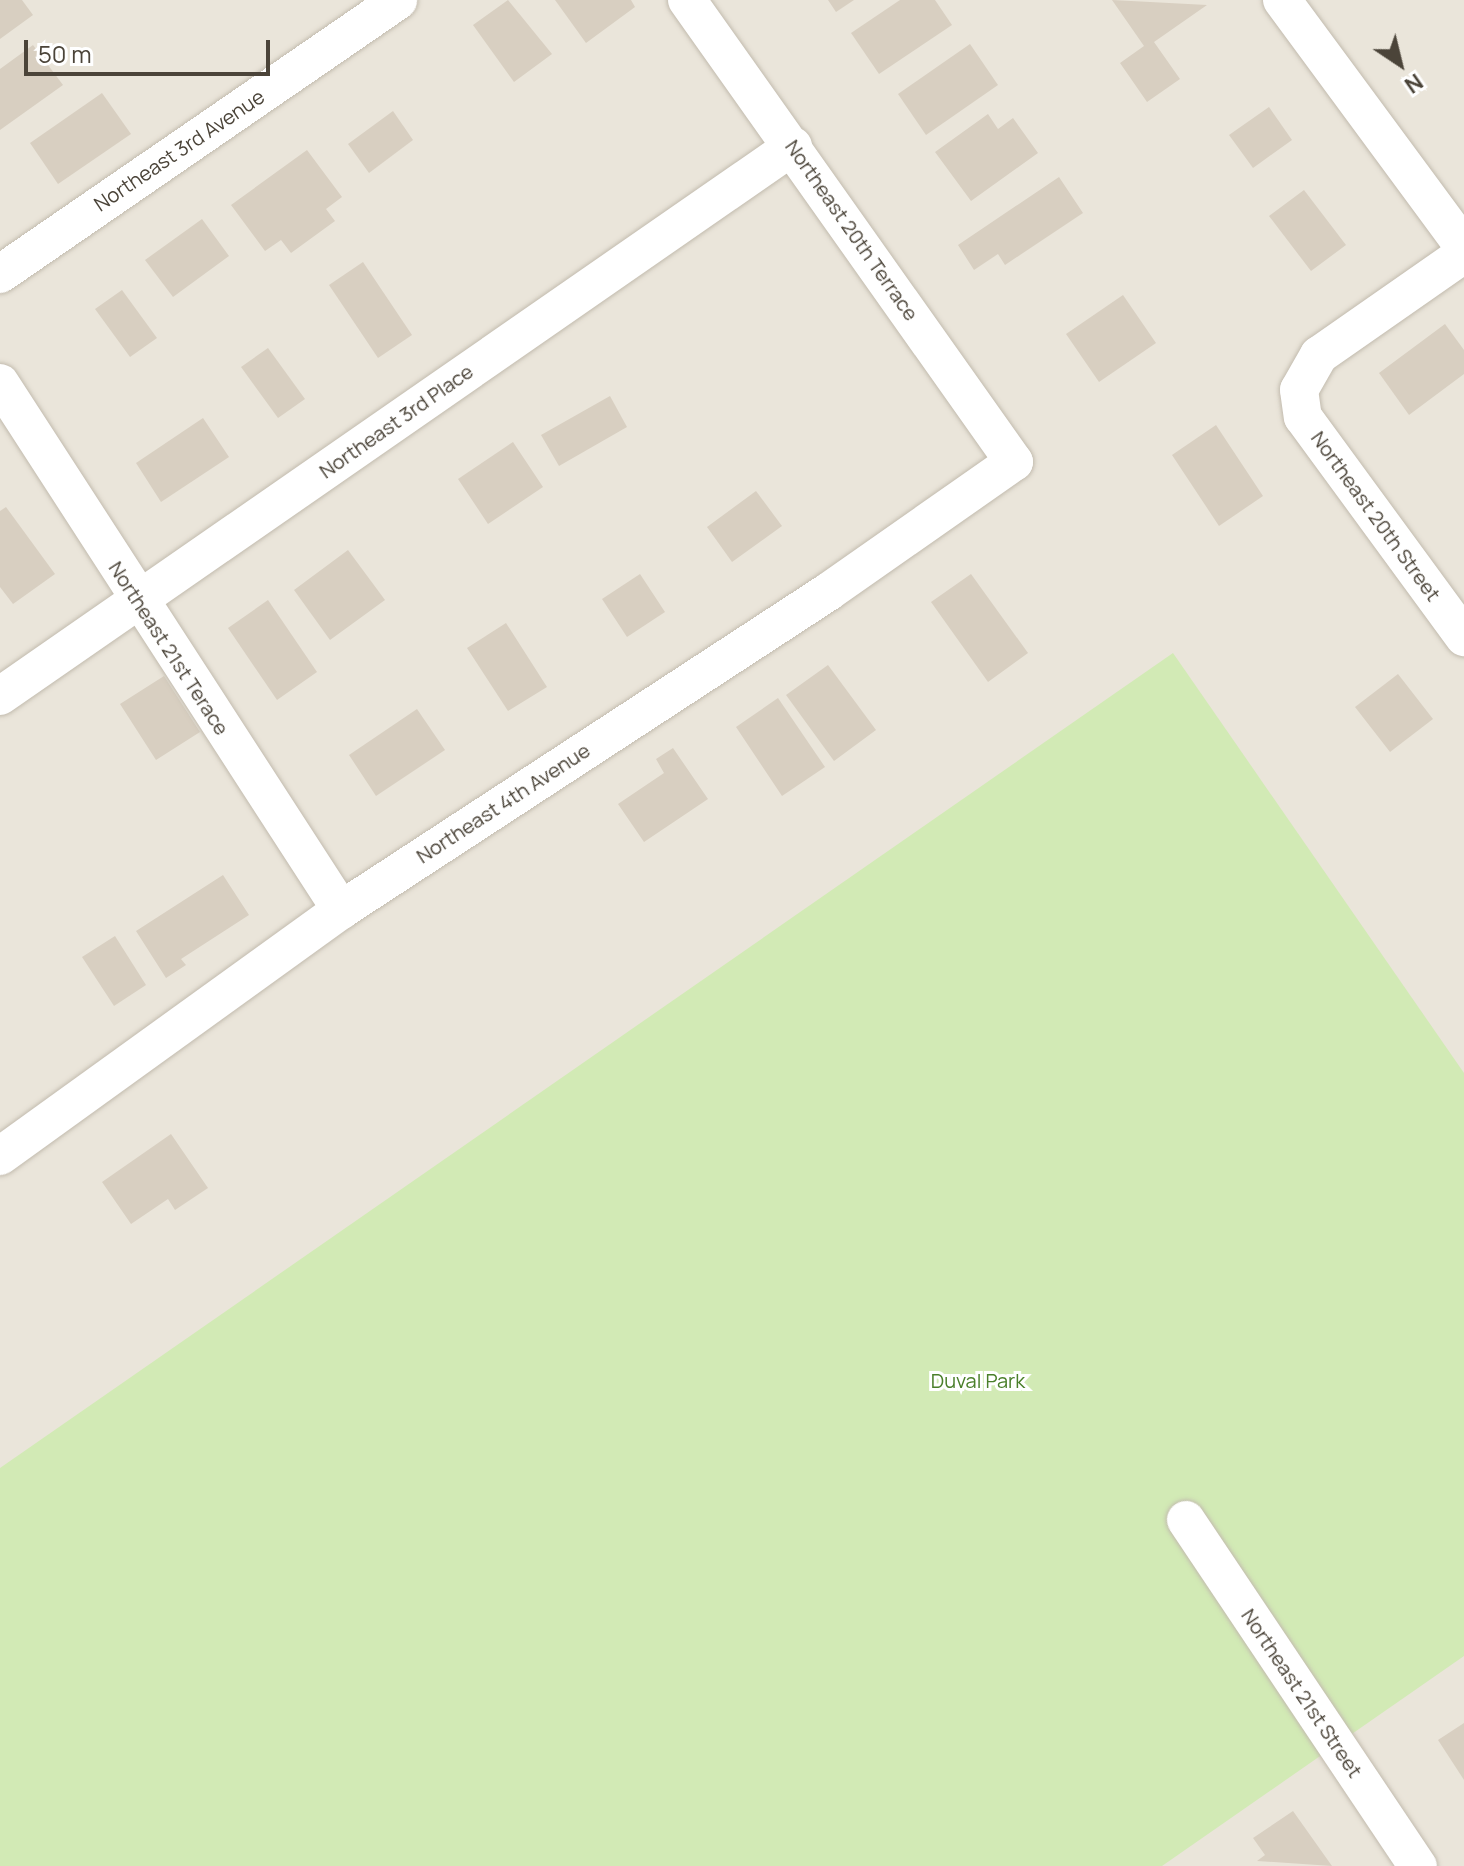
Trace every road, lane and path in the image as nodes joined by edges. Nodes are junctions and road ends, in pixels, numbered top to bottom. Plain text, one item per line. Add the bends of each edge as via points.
1 (398, 0) edge
2 (687, 0) edge
3 (1282, 0) edge
4 (793, 146) junction
5 (1464, 247) edge
6 (1464, 254) edge
7 (0, 274) edge
8 (0, 383) edge
9 (1014, 462) joint
10 (137, 600) junction
11 (1464, 637) edge
12 (0, 696) edge
13 (341, 910) junction
14 (0, 1156) edge
15 (1186, 1520) dead end
16 (1418, 1866) edge

1 - 7 street, Northeast 3rd Avenue
2 - 4 street, Northeast 20th Terrace
3 - 5 street
4 - 9 street, Northeast 20th Terrace
4 - 10 street, Northeast 3rd Place
6 - 11 street, Northeast 20th Street via 1319,355 1299,390 1303,417
8 - 10 street, Northeast 21st Terace
9 - 13 street, Northeast 4th Avenue
10 - 12 street, Northeast 3rd Place
10 - 13 street, Northeast 21st Terace
13 - 14 street, Northeast 4th Avenue
15 - 16 street, Northeast 21st Street

